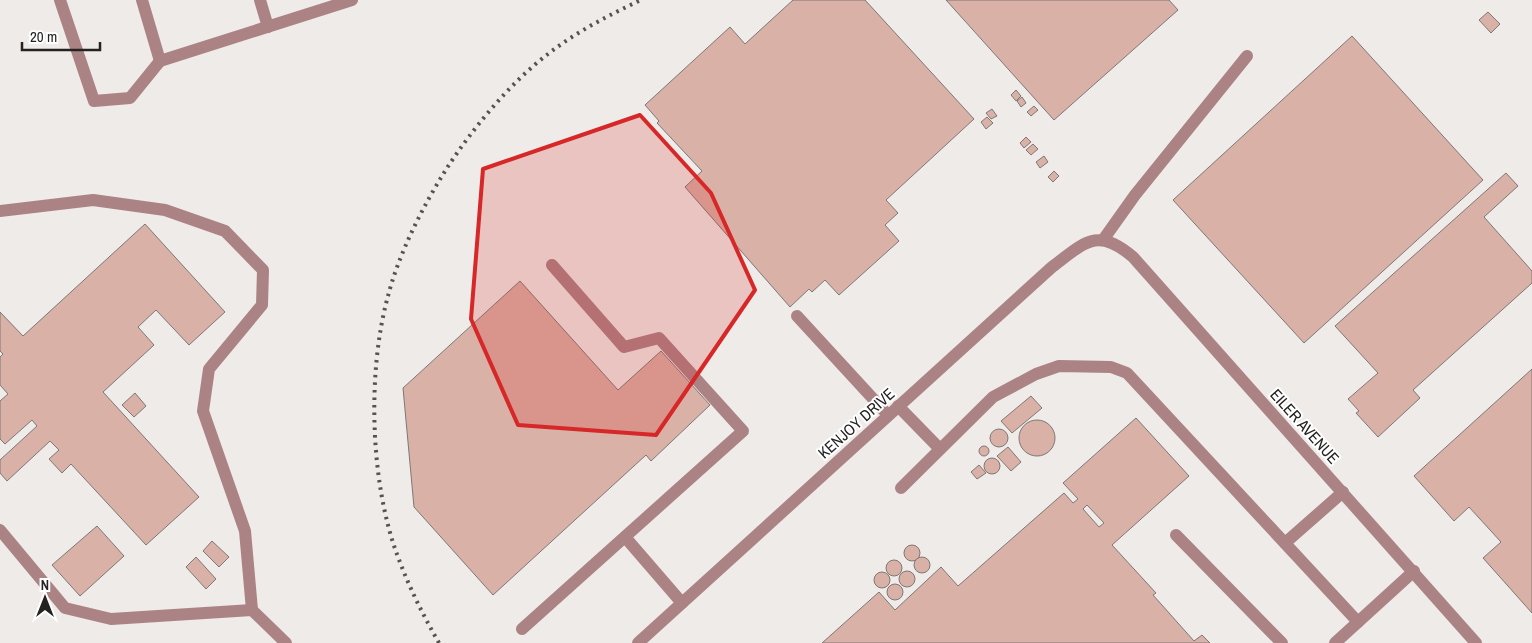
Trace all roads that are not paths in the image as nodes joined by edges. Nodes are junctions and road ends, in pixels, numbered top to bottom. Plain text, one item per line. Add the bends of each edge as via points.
1 (60, 0) edge
2 (142, 0) edge
3 (260, 0) edge
4 (348, 1) edge
5 (268, 27) junction
6 (1247, 56) dead end
7 (160, 61) junction
8 (0, 210) edge
9 (1103, 240) junction
10 (552, 265) dead end
11 (797, 316) dead end
12 (898, 406) junction
13 (888, 415) junction
14 (940, 449) junction
15 (901, 488) dead end
16 (1343, 492) junction
17 (0, 530) edge
18 (1176, 535) dead end
19 (625, 537) junction
20 (1285, 543) junction
21 (1414, 572) junction
22 (682, 603) junction
23 (252, 610) junction
24 (1358, 622) junction
25 (522, 629) dead end
26 (286, 643) edge
27 (638, 643) edge
28 (1282, 643) edge
29 (1335, 643) edge
30 (1476, 643) edge

1 - 7 street via 94,101 130,98
2 - 7 street
3 - 5 street
4 - 5 street
5 - 7 street
6 - 9 street via 1135,195
8 - 23 street via 93,200 165,210 225,231 263,270 262,305 209,369 203,411 245,531
9 - 12 street, KENJOY DRIVE via 1082,245 1052,267
9 - 16 street, EILER AVENUE via 1133,257
10 - 19 street via 624,347 659,338 743,431
11 - 13 street
12 - 13 street, KENJOY DRIVE
12 - 14 street
13 - 22 street, KENJOY DRIVE
14 - 15 street
14 - 20 street via 993,397 1036,374 1058,366 1111,367 1127,373
16 - 20 street
16 - 21 street, EILER AVENUE
17 - 23 street via 65,608 111,619
18 - 28 street
19 - 22 street
19 - 25 street
20 - 24 street
21 - 24 street
21 - 30 street, EILER AVENUE
22 - 27 street, KENJOY DRIVE
23 - 26 street
24 - 29 street

